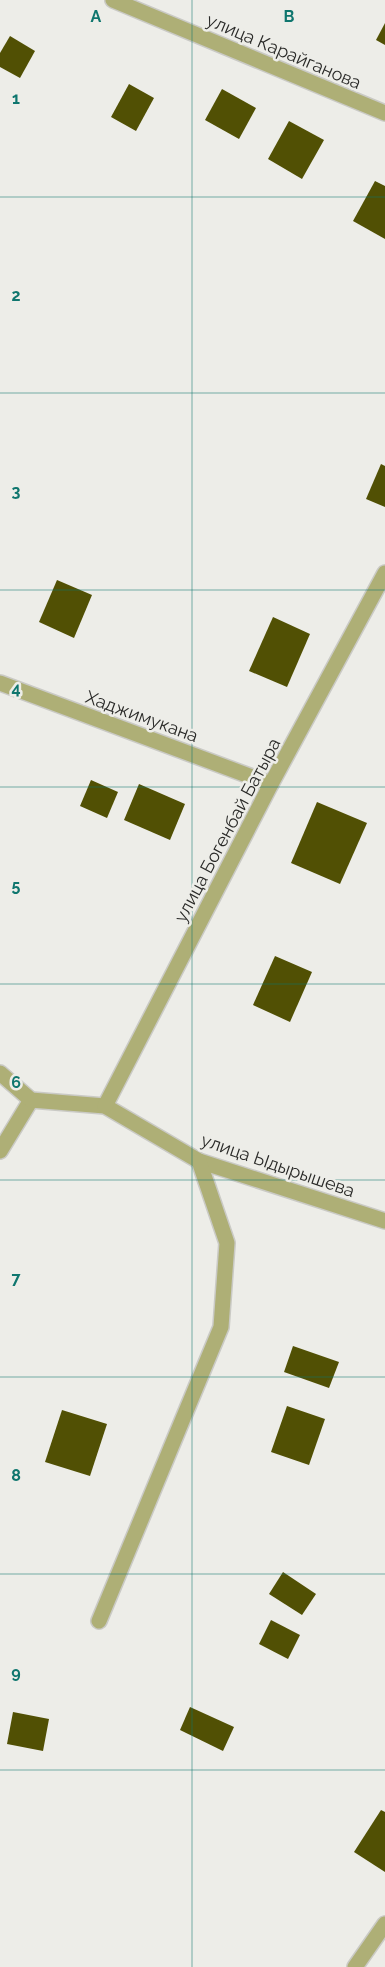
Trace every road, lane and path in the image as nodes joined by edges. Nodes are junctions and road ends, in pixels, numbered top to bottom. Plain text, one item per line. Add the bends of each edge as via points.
1 (112, 0) edge
2 (385, 113) edge
3 (385, 573) edge
4 (0, 682) edge
5 (271, 784) junction
6 (0, 1073) edge
7 (31, 1100) junction
8 (105, 1106) junction
9 (0, 1152) edge
10 (199, 1161) junction
11 (385, 1220) edge
12 (99, 1621) dead end
13 (385, 1924) edge
14 (355, 1967) edge

1 - 2 street, улица Карайганова
3 - 5 street, улица Богенбай Батыра
4 - 5 street, Хаджимукана
5 - 8 street, улица Богенбай Батыра
6 - 7 street
7 - 8 street, улица Ыдырышева
7 - 9 street
8 - 10 street, улица Ыдырышева
10 - 11 street, улица Ыдырышева
10 - 12 street via 227,1243 221,1327
13 - 14 street

